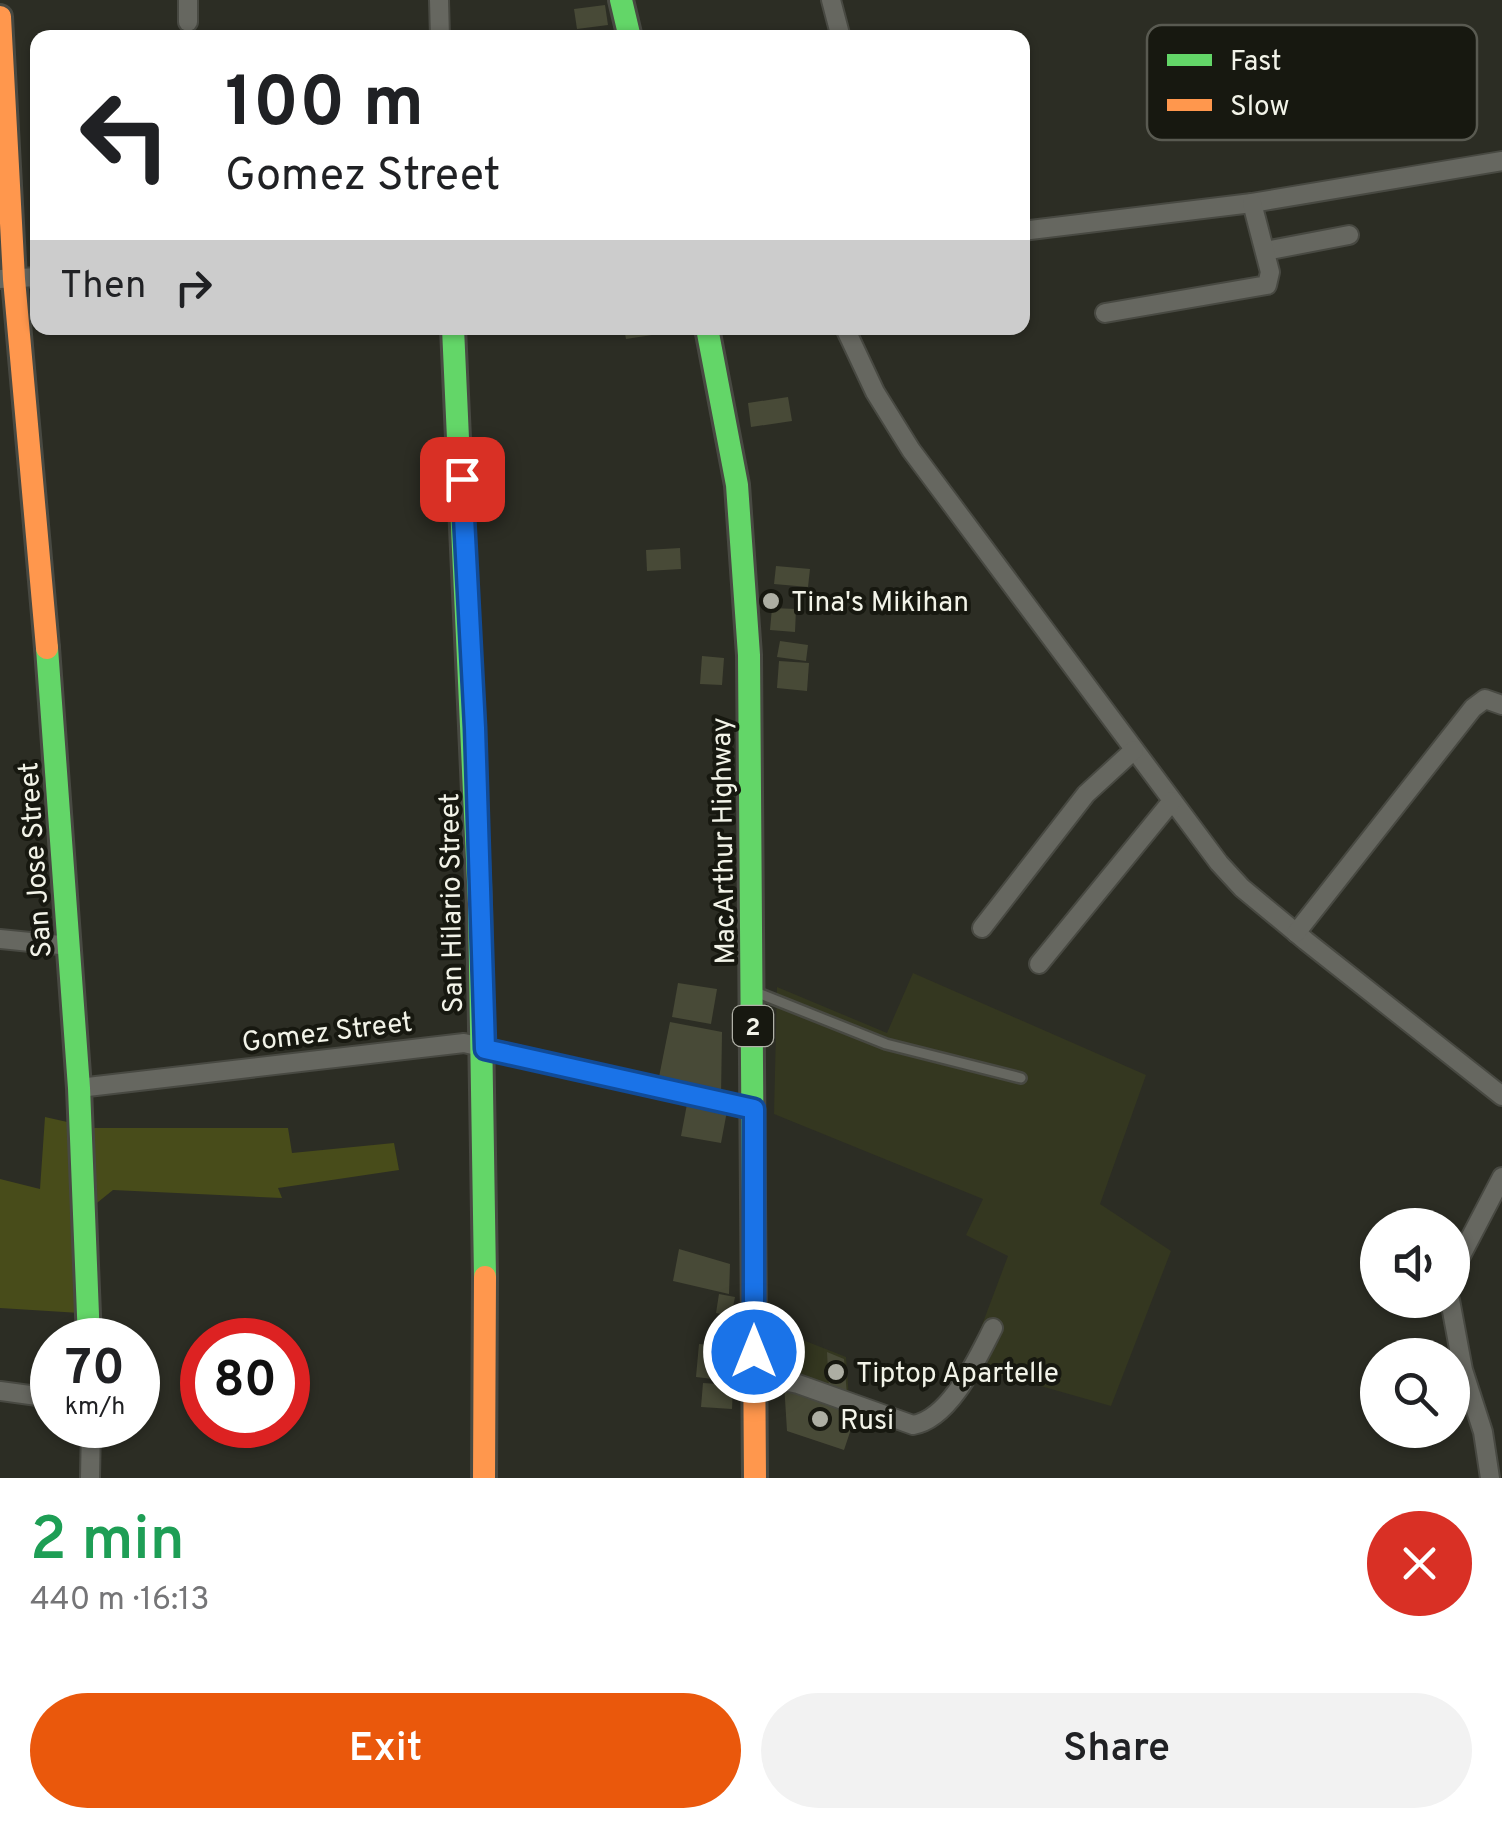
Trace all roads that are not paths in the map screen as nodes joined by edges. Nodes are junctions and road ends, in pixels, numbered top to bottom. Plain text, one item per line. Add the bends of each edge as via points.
1 (188, 0) edge
2 (438, 0) edge
3 (621, 0) edge
4 (831, 0) edge
5 (0, 17) edge
6 (188, 22) dead end
7 (440, 30) edge
8 (628, 30) edge
9 (840, 30) edge
10 (1502, 162) edge
11 (1252, 203) junction
12 (1030, 230) edge
13 (1349, 234) dead end
14 (1265, 251) junction
15 (17, 278) edge
16 (1105, 313) dead end
17 (453, 335) edge
18 (708, 335) edge
19 (847, 335) edge
20 (1502, 705) edge
21 (1134, 750) junction
22 (1172, 801) junction
23 (982, 928) dead end
24 (1296, 933) junction
25 (0, 939) edge
26 (70, 946) junction
27 (1039, 964) dead end
28 (753, 992) junction
29 (485, 1049) junction
30 (1021, 1078) dead end
31 (78, 1088) junction
32 (1502, 1096) edge
33 (754, 1109) junction
34 (1502, 1177) edge
35 (1470, 1239) edge
36 (88, 1318) edge
37 (1453, 1318) edge
38 (993, 1328) dead end
39 (754, 1375) junction
40 (0, 1391) edge
41 (30, 1395) edge
42 (91, 1448) edge
43 (90, 1478) edge
44 (484, 1478) edge
45 (755, 1478) edge
46 (1490, 1478) edge

1 - 6 street
2 - 7 street
3 - 8 main road
4 - 9 street
5 - 15 main road, San Jose Street
10 - 11 street
11 - 12 street
11 - 14 street
13 - 14 street
14 - 16 street via 1265,286
15 - 26 main road, San Jose Street
17 - 29 main road, San Hilario Street
18 - 28 main road, MacArthur Highway / 2 via 737,484 745,574
19 - 21 street via 910,450
20 - 24 street via 1485,699 1473,708
21 - 22 street
21 - 23 street via 1086,794
22 - 24 street via 1242,888
22 - 27 street
24 - 32 street
25 - 26 street
26 - 31 main road, San Jose Street
28 - 30 lane via 886,1044
28 - 33 main road, MacArthur Highway / 2
29 - 31 street, Gomez Street via 464,1043
29 - 33 street, Gomez Street
29 - 44 main road, San Hilario Street
31 - 36 main road, San Jose Street
33 - 39 main road, MacArthur Highway / 2
34 - 35 street
37 - 46 street
38 - 39 street via 944,1408 926,1423 913,1425
39 - 45 main road, MacArthur Highway / 2
40 - 41 street
42 - 43 street

